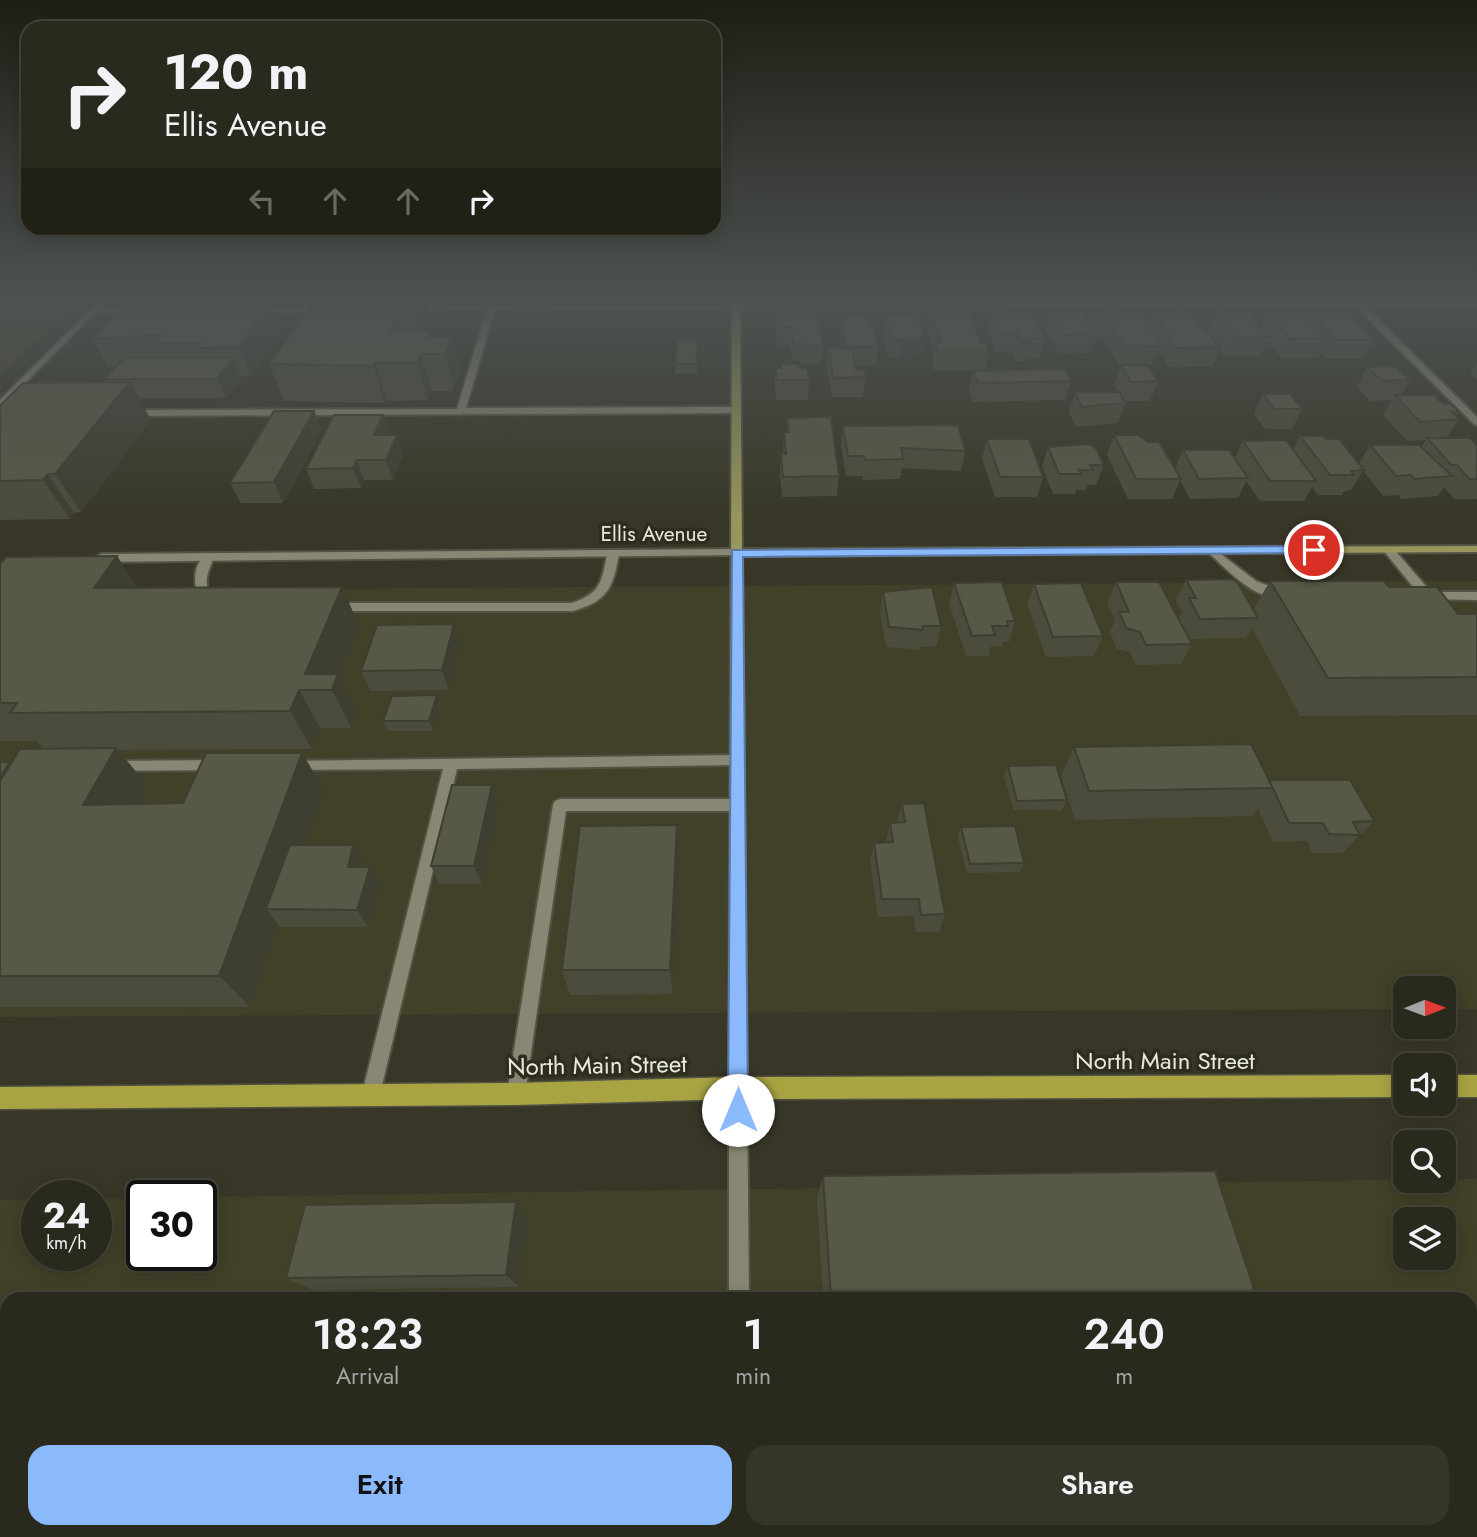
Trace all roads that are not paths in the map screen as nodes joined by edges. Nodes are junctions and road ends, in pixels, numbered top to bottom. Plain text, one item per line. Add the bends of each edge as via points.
1 (30, 375) edge
2 (472, 375) edge
3 (736, 375) edge
4 (1430, 375) edge
5 (0, 405) edge
6 (736, 410) junction
7 (461, 411) junction
8 (0, 413) edge
9 (12, 413) edge
10 (118, 413) edge
11 (1477, 422) edge
12 (1477, 549) edge
13 (1389, 550) junction
14 (1213, 551) junction
15 (737, 553) junction
16 (613, 554) junction
17 (208, 557) junction
18 (86, 558) edge
19 (1293, 595) edge
20 (1414, 596) edge
21 (1428, 596) junction
22 (1477, 596) edge
23 (222, 605) edge
24 (314, 607) edge
25 (737, 760) junction
26 (237, 765) edge
27 (279, 765) edge
28 (451, 765) junction
29 (98, 766) edge
30 (737, 805) junction
31 (1393, 1086) edge
32 (1456, 1086) edge
33 (1477, 1086) edge
34 (738, 1088) junction
35 (371, 1094) junction
36 (516, 1094) junction
37 (0, 1098) edge
38 (739, 1292) edge

1 - 5 street
2 - 7 street
3 - 6 street
4 - 11 street
6 - 7 street
6 - 15 street
7 - 10 street
8 - 9 street
12 - 13 street, Ellis Avenue
13 - 14 street, Ellis Avenue
13 - 21 street
14 - 15 street, Ellis Avenue
14 - 19 street via 1263,591
15 - 16 street, Ellis Avenue
15 - 25 street
16 - 17 street, Ellis Avenue
16 - 24 street via 604,592 573,607
17 - 18 street, Ellis Avenue
17 - 23 street via 198,585 210,602
20 - 21 street
21 - 22 street
25 - 28 street
25 - 30 street
26 - 29 street
27 - 28 street
28 - 35 street
30 - 34 street
30 - 36 street via 560,805
31 - 34 main road, North Main Street
32 - 33 main road
34 - 36 main road, North Main Street
34 - 38 street
35 - 36 main road, North Main Street
35 - 37 main road, North Main Street

